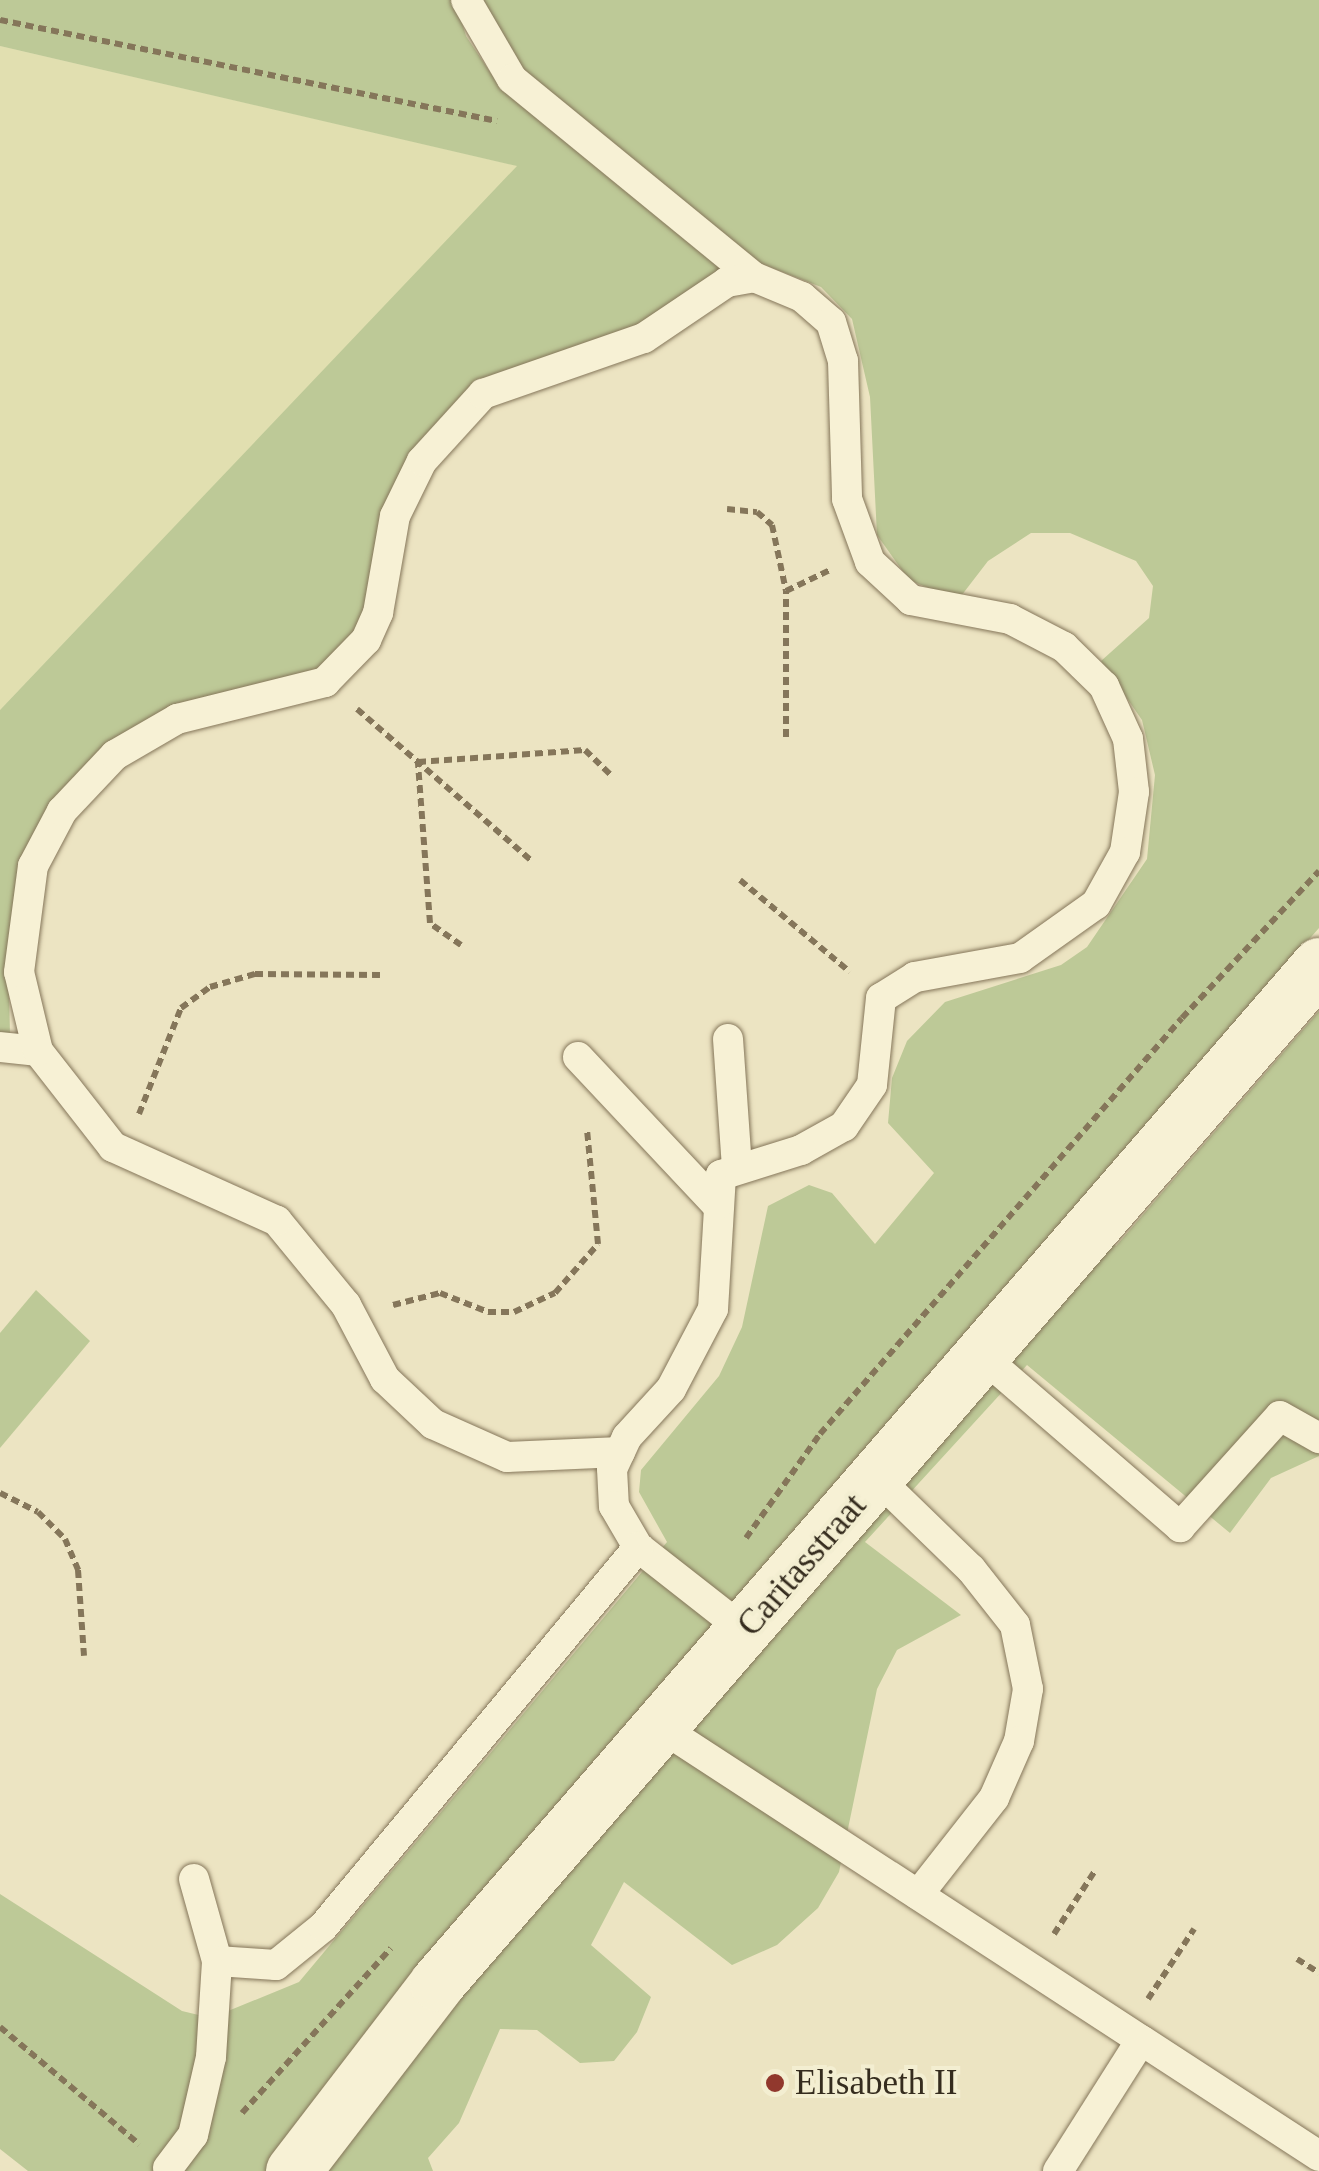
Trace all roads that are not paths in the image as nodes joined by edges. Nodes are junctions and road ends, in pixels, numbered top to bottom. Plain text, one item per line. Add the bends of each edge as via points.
1 (466, 0) edge
2 (754, 277) junction
3 (1319, 965) edge
4 (728, 1040) dead end
5 (0, 1047) edge
6 (38, 1051) junction
7 (578, 1057) road end
8 (737, 1167) junction
9 (718, 1205) junction
10 (982, 1356) junction
11 (1319, 1438) edge
12 (620, 1452) junction
13 (877, 1478) junction
14 (638, 1547) junction
15 (745, 1631) junction
16 (662, 1728) junction
17 (194, 1880) dead end
18 (918, 1895) junction
19 (218, 1961) junction
20 (1134, 2036) junction
21 (1319, 2156) edge
22 (168, 2168) road end
23 (294, 2171) edge
24 (1058, 2171) edge

1 - 2 lane via 512,79
2 - 6 lane via 727,282 644,338 483,394 422,462 396,516 378,613 366,640 325,682 176,720 114,755 62,811 33,866 20,972
2 - 8 lane via 802,297 831,322 843,361 847,499 867,553 911,600 1010,620 1064,647 1104,686 1128,739 1134,792 1125,852 1096,904 1020,958 915,977 881,998 872,1085 844,1126 801,1150
3 - 10 street, Caritasstraat
4 - 8 lane
5 - 6 lane
6 - 12 lane via 114,1147 276,1221 355,1321 385,1379 433,1424 507,1457
7 - 9 lane
8 - 9 lane via 722,1175
9 - 12 lane via 714,1309 671,1389
10 - 11 lane via 1180,1527 1280,1416
10 - 13 street, Caritasstraat
12 - 14 lane via 612,1469 614,1506
13 - 15 street, Caritasstraat
13 - 18 lane via 972,1569 1015,1625 1028,1689 1019,1740 994,1798
14 - 15 lane
14 - 19 lane via 323,1928 276,1965
15 - 16 street, Caritasstraat
16 - 18 lane
16 - 23 street, Caritasstraat via 437,1982
17 - 19 lane
18 - 20 lane
19 - 22 lane via 208,2073 193,2135
20 - 21 lane
20 - 24 lane

